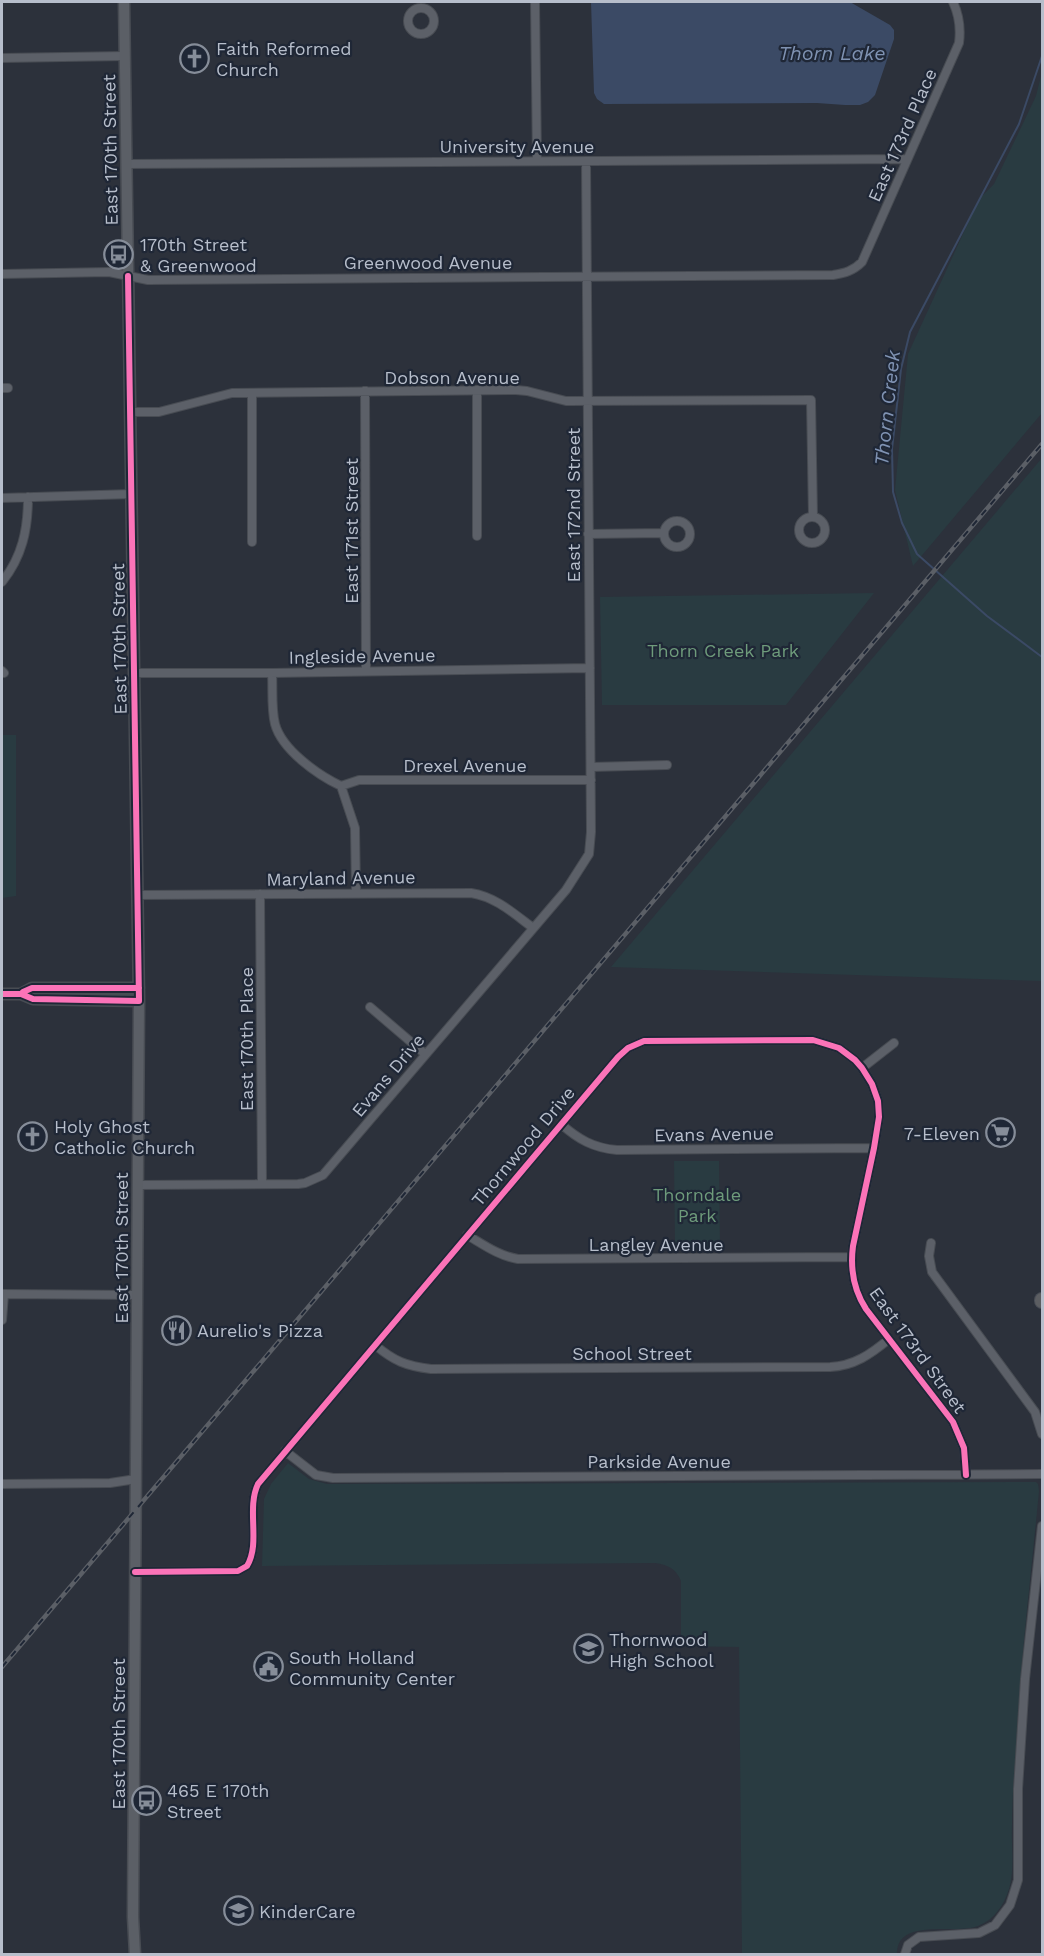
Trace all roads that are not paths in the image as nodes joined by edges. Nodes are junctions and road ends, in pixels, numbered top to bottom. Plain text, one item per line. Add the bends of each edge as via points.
1 (124, 2) edge
2 (535, 2) edge
3 (954, 5) edge
4 (124, 56) junction
5 (2, 58) edge
6 (907, 159) junction
7 (537, 161) junction
8 (586, 161) junction
9 (126, 164) junction
10 (855, 269) joint
11 (2, 274) edge
12 (128, 276) junction
13 (587, 276) junction
14 (477, 390) junction
15 (365, 392) junction
16 (252, 393) junction
17 (587, 401) junction
18 (130, 412) junction
19 (132, 494) junction
20 (2, 498) edge
21 (28, 498) junction
22 (813, 517) dead end
23 (663, 533) dead end
24 (588, 534) junction
25 (477, 537) dead end
26 (252, 543) dead end
27 (2, 582) edge
28 (590, 668) junction
29 (366, 671) junction
30 (135, 673) junction
31 (272, 673) junction
32 (667, 765) dead end
33 (591, 767) junction
34 (591, 780) junction
35 (341, 786) junction
36 (591, 848) joint
37 (356, 892) junction
38 (260, 894) junction
39 (138, 895) junction
40 (532, 928) junction
41 (139, 988) junction
42 (2, 994) edge
43 (21, 994) junction
44 (139, 1001) junction
45 (370, 1007) dead end
46 (894, 1043) dead end
47 (425, 1054) junction
48 (862, 1068) junction
49 (561, 1124) junction
50 (874, 1148) junction
51 (262, 1184) junction
52 (138, 1185) junction
53 (467, 1235) junction
54 (931, 1243) dead end
55 (851, 1257) junction
56 (3, 1294) edge
57 (137, 1295) junction
58 (2, 1320) edge
59 (889, 1339) junction
60 (375, 1345) junction
61 (1042, 1434) edge
62 (285, 1451) junction
63 (1042, 1474) edge
64 (966, 1475) junction
65 (136, 1479) junction
66 (2, 1484) edge
67 (1042, 1526) edge
68 (135, 1572) junction
69 (135, 1954) edge
70 (905, 1954) edge

1 - 4 street, East 170th Street
2 - 7 street
3 - 6 street, East 173rd Place via 960,24 959,43
4 - 5 street
4 - 9 street, East 170th Street
6 - 8 street, University Avenue
6 - 10 street, East 173rd Place via 862,262
7 - 8 street, University Avenue
7 - 9 street, University Avenue
8 - 13 street, East 172nd Street
9 - 12 street, East 170th Street
10 - 13 street, Greenwood Avenue via 833,275
11 - 12 street, Greenwood Avenue via 110,272
12 - 13 street, Greenwood Avenue via 148,280
12 - 18 street, East 170th Street
13 - 17 street, East 172nd Street
14 - 15 street, Dobson Avenue
14 - 17 street, Dobson Avenue via 527,391 558,400
14 - 25 street
15 - 16 street, Dobson Avenue
15 - 29 street, East 171st Street
16 - 18 street, Dobson Avenue via 224,394 159,412
16 - 26 street
17 - 22 street, Dobson Avenue via 811,400
17 - 24 street, East 172nd Street
18 - 19 street, East 170th Street
19 - 21 street
19 - 30 street, East 170th Street
20 - 21 street
21 - 27 street via 21,552
23 - 24 street
24 - 28 street, East 172nd Street
28 - 29 street, Ingleside Avenue
28 - 33 street, East 172nd Street
29 - 31 street, Ingleside Avenue
30 - 31 street, Ingleside Avenue
30 - 39 street, East 170th Street
31 - 35 street via 273,716 281,737 312,768
32 - 33 street
33 - 34 street, East 172nd Street
34 - 35 street, Drexel Avenue via 359,780
34 - 36 street, East 172nd Street
35 - 37 street via 355,828
36 - 40 street, Evans Drive via 566,890
37 - 38 street, Maryland Avenue
37 - 40 street, Maryland Avenue via 481,894 497,901
38 - 39 street, Maryland Avenue
38 - 51 street, East 170th Place
39 - 41 street, East 170th Street
40 - 47 street, Evans Drive
41 - 43 street via 32,988
41 - 44 street, East 170th Street
42 - 43 street
43 - 44 street via 33,999
44 - 52 street, East 170th Street
45 - 47 street
46 - 48 street
47 - 51 street, Evans Drive via 323,1174 305,1183
48 - 49 street, Thornwood Drive via 838,1048 813,1040 644,1041 623,1052
48 - 50 street, East 173rd Street via 878,1101
49 - 50 street, Evans Avenue via 585,1143 617,1150
49 - 53 street, Thornwood Drive
50 - 55 street, East 173rd Street
51 - 52 street, Evans Drive
52 - 57 street, East 170th Street
53 - 55 street, Langley Avenue via 494,1252 518,1259
53 - 60 street, Thornwood Drive
54 - 61 street via 933,1272 1035,1412
55 - 59 street, East 173rd Street via 859,1298
56 - 57 street
56 - 58 street
57 - 65 street, East 170th Street
59 - 60 street, School Street via 856,1362 830,1367 431,1369 397,1361
59 - 64 street, East 173rd Street via 953,1422 964,1448
60 - 62 street, Thornwood Drive
62 - 64 street, Parkside Avenue via 316,1475 333,1478
62 - 68 street via 255,1490 252,1554 243,1569
63 - 64 street, Parkside Avenue
65 - 66 street via 102,1484
65 - 68 street, East 170th Street
67 - 70 street via 1025,1679 1018,1789 1018,1880 1010,1905 995,1925 979,1933 919,1937 908,1945
68 - 69 street, East 170th Street

